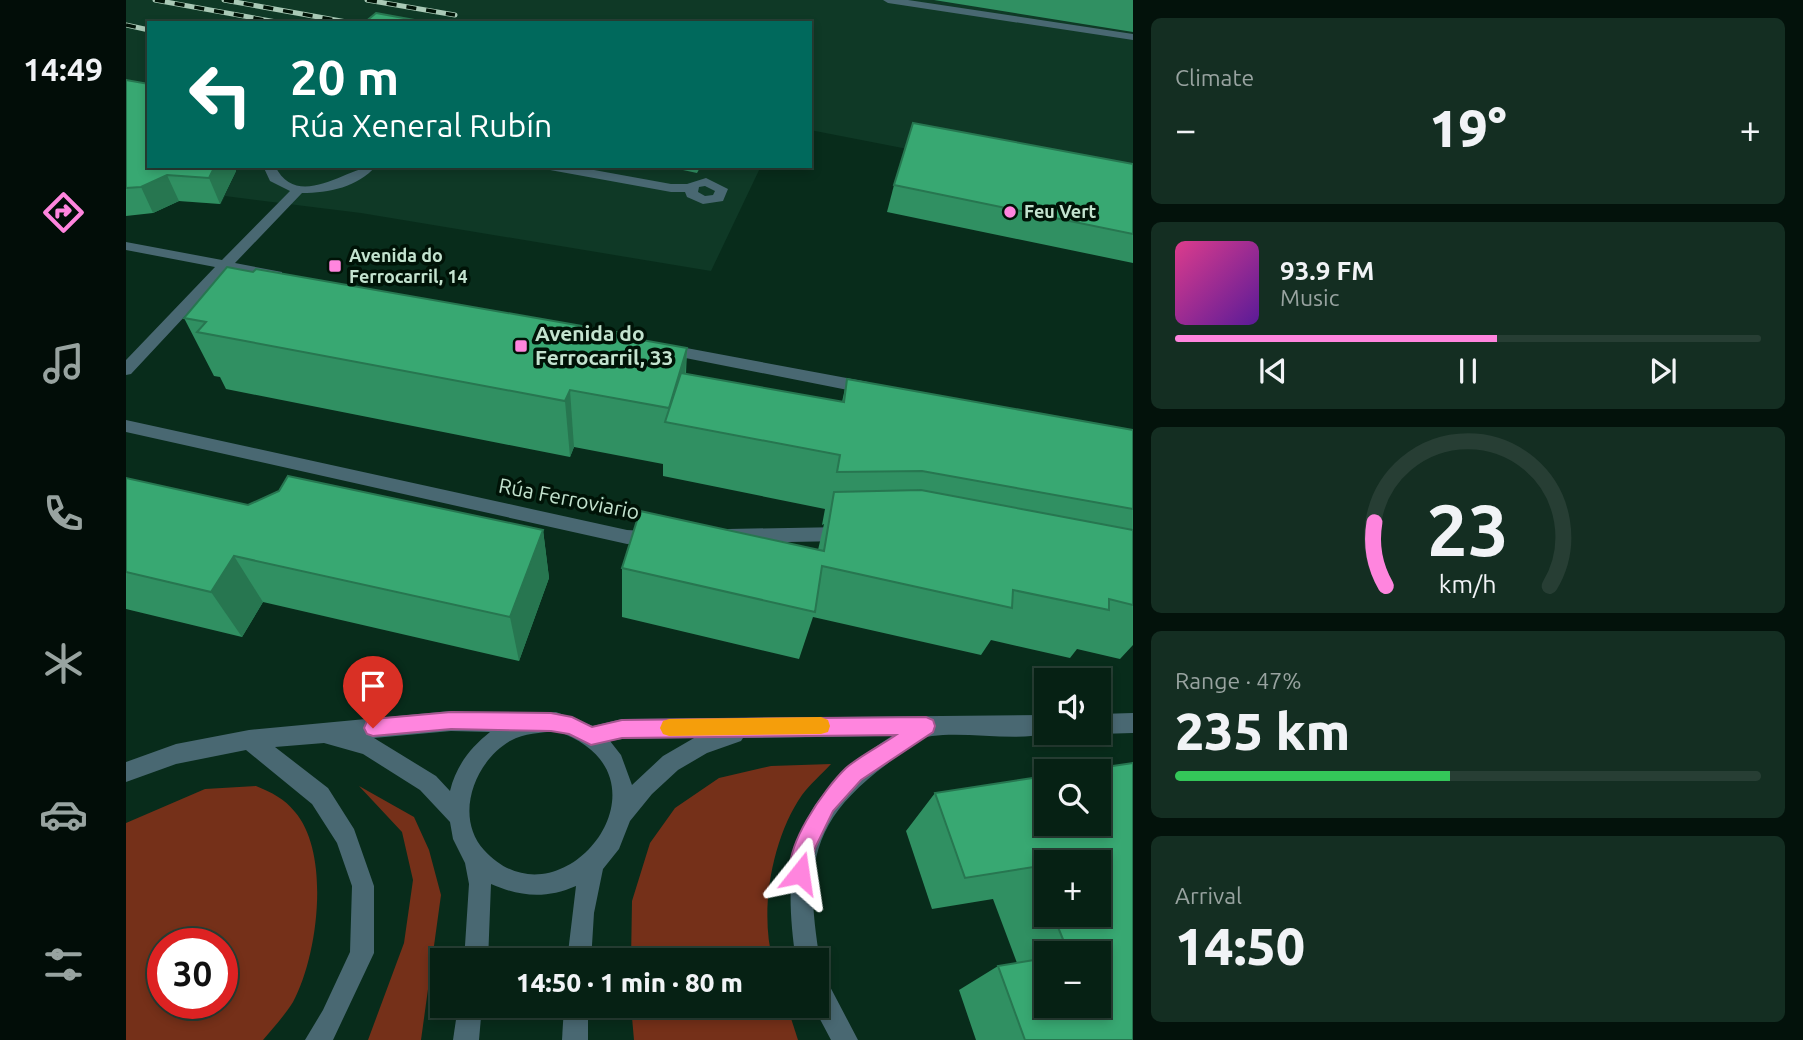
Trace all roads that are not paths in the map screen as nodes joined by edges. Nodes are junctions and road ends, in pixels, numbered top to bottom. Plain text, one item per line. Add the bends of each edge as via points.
1 (888, 0) edge
2 (1133, 37) edge
3 (270, 168) edge
4 (368, 168) edge
5 (561, 168) edge
6 (300, 188) junction
7 (691, 188) dead end
8 (126, 246) edge
9 (227, 265) junction
10 (288, 277) edge
11 (643, 345) edge
12 (126, 370) edge
13 (888, 392) edge
14 (126, 426) edge
15 (859, 534) edge
16 (709, 536) edge
17 (668, 537) edge
18 (528, 723) junction
19 (1133, 723) edge
20 (1111, 724) edge
21 (1034, 725) edge
22 (768, 726) junction
23 (926, 726) junction
24 (307, 735) junction
25 (591, 736) junction
26 (249, 740) junction
27 (126, 772) edge
28 (622, 814) junction
29 (458, 815) junction
30 (477, 859) junction
31 (593, 863) junction
32 (477, 948) edge
33 (580, 948) edge
34 (806, 948) edge
35 (829, 1010) edge
36 (469, 1018) edge
37 (576, 1018) edge
38 (318, 1040) edge
39 (466, 1040) edge
40 (575, 1040) edge
41 (845, 1040) edge

1 - 2 street
3 - 6 street via 278,182
4 - 6 street via 343,184
5 - 7 street
6 - 9 street
8 - 9 street
9 - 10 street
9 - 12 street
11 - 13 street
14 - 17 street, Rúa Ferroviario via 627,537
15 - 16 street
18 - 24 street via 451,721
18 - 25 street via 572,726
18 - 29 street via 505,731 484,746 469,766 460,790
19 - 20 street
21 - 23 street
22 - 23 street
22 - 25 street via 622,729
22 - 28 street via 710,739 686,751 641,787
23 - 34 street via 855,773 826,804 805,847 800,873
24 - 26 street
24 - 29 street via 367,745 429,783
25 - 28 street via 618,769
26 - 27 street via 176,754
26 - 38 street via 320,796 346,837 363,886 362,953
28 - 31 street via 616,832
29 - 30 street via 464,839
30 - 31 street via 496,875 519,884 546,884 571,877
30 - 32 street
31 - 33 street
35 - 41 street
36 - 39 street
37 - 40 street

